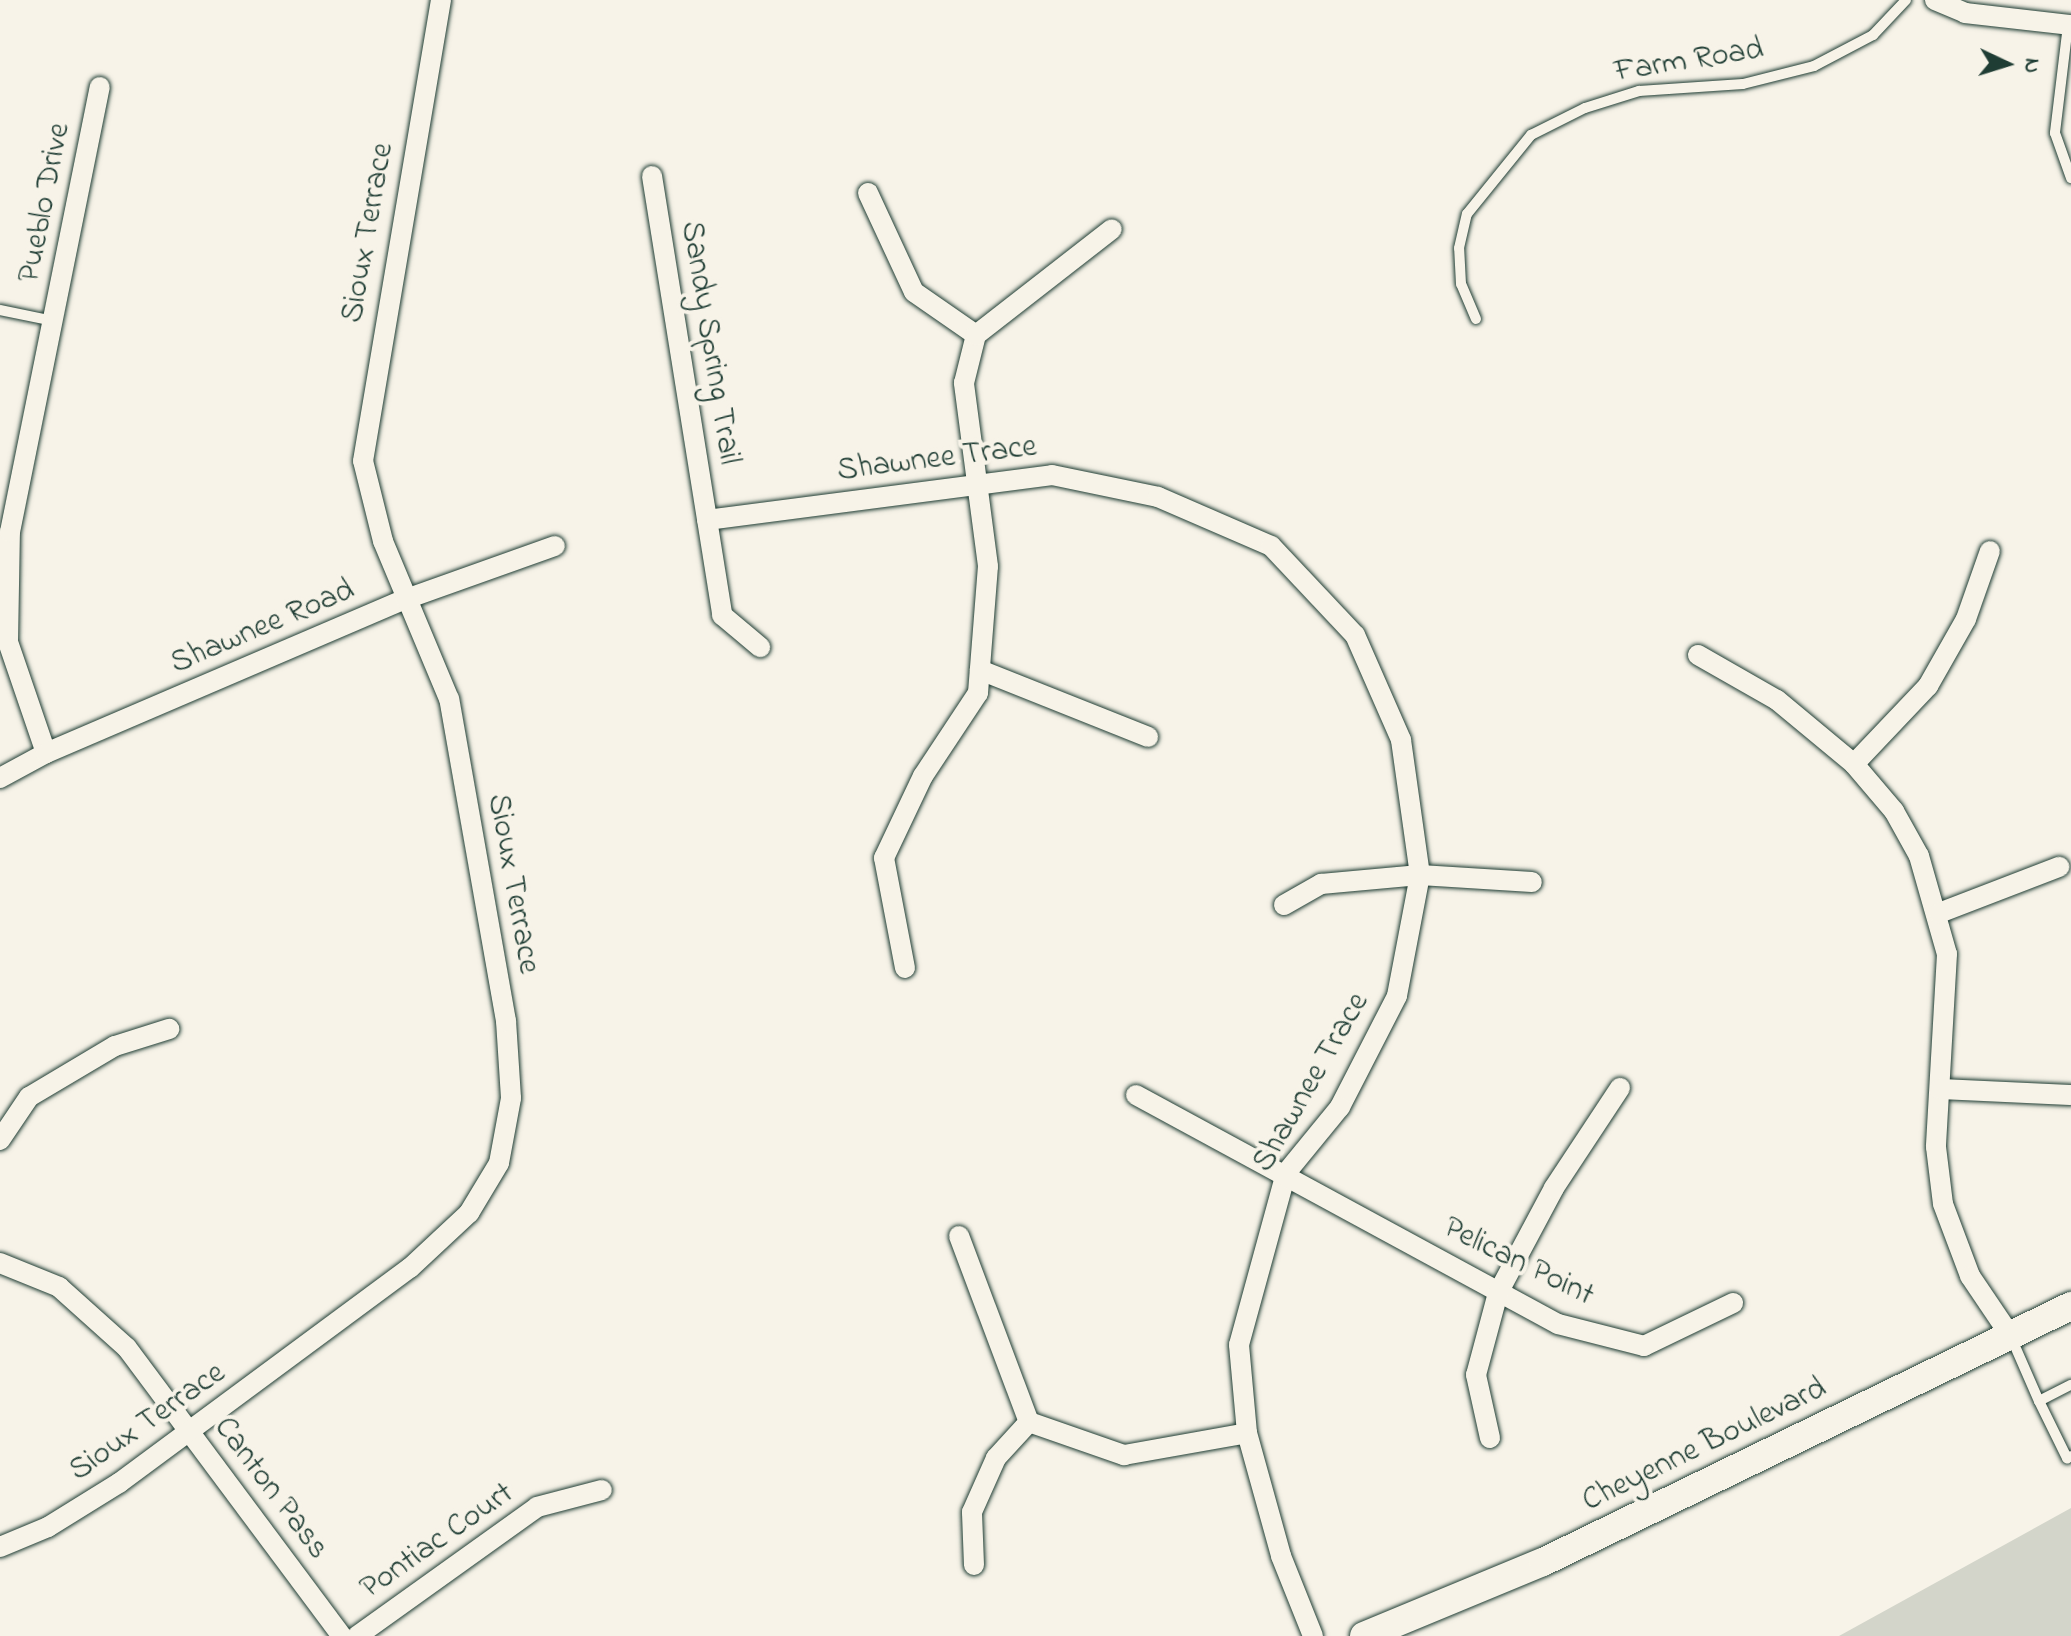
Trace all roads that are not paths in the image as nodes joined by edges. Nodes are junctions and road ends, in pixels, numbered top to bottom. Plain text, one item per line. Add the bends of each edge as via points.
1 (441, 0) edge
2 (1906, 0) edge
3 (1935, 0) edge
4 (2070, 25) edge
5 (100, 87) dead end
6 (652, 176) dead end
7 (2071, 178) edge
8 (868, 193) dead end
9 (1112, 229) dead end
10 (0, 310) edge
11 (1476, 319) dead end
12 (53, 321) junction
13 (976, 335) junction
14 (976, 483) junction
15 (707, 520) junction
16 (555, 546) dead end
17 (1990, 551) dead end
18 (406, 599) junction
19 (760, 647) dead end
20 (1698, 655) dead end
21 (980, 670) junction
22 (1148, 737) dead end
23 (46, 753) junction
24 (1854, 764) junction
25 (0, 778) edge
26 (2059, 867) dead end
27 (1420, 875) junction
28 (1532, 882) dead end
29 (1284, 905) dead end
30 (1939, 913) junction
31 (905, 968) dead end
32 (169, 1029) dead end
33 (1620, 1088) dead end
34 (1940, 1089) junction
35 (1136, 1095) dead end
36 (2071, 1095) edge
37 (0, 1140) edge
38 (1286, 1173) junction
39 (959, 1236) dead end
40 (0, 1263) edge
41 (1498, 1293) junction
42 (1733, 1303) dead end
43 (2071, 1306) edge
44 (2010, 1335) junction
45 (2071, 1385) edge
46 (2039, 1401) junction
47 (1029, 1422) junction
48 (191, 1433) junction
49 (1247, 1433) junction
50 (1490, 1438) dead end
51 (2071, 1456) edge
52 (602, 1490) dead end
53 (0, 1547) edge
54 (974, 1565) dead end
55 (342, 1636) edge
56 (357, 1636) edge
57 (1313, 1636) edge
58 (1364, 1636) edge

1 - 18 street, Sioux Terrace via 363,461 383,541
2 - 11 lane, Farm Road via 1873,35 1814,66 1743,84 1639,91 1585,108 1531,135 1467,214 1459,248 1461,284
3 - 4 street via 1965,13
4 - 7 lane via 2055,133
5 - 12 street, Pueblo Drive
6 - 15 street, Sandy Spring Trail
8 - 13 street via 914,292
9 - 13 street
10 - 12 lane
12 - 23 street, Pueblo Drive via 10,532 9,627 25,700
13 - 14 street via 964,383
14 - 15 street, Shawnee Trace
14 - 21 street via 988,566
14 - 27 street, Shawnee Trace via 1052,475 1158,497 1271,546 1355,635 1401,740
15 - 19 street, Sandy Spring Trail via 722,615
16 - 18 street, Shawnee Road
17 - 24 street via 1966,619 1928,686
18 - 23 street, Shawnee Road
18 - 48 street, Sioux Terrace via 449,699 506,1021 511,1098 499,1163 469,1213 410,1268
20 - 24 street via 1777,700
21 - 22 street
21 - 31 street via 978,693 923,776 884,858
23 - 25 street, Shawnee Road
24 - 30 street via 1911,838
26 - 30 street
27 - 28 street
27 - 29 street via 1321,884
27 - 38 street, Shawnee Trace via 1397,996 1340,1107
30 - 34 street via 1948,973
32 - 37 street via 115,1046 29,1097
33 - 41 street via 1554,1188
34 - 36 street
34 - 44 street via 1936,1147 1943,1204 1964,1265
35 - 38 street, Pelican Point
38 - 41 street, Pelican Point
38 - 49 street, Shawnee Trace via 1239,1345
39 - 47 street
40 - 48 street, Canton Pass via 59,1287 127,1348
41 - 42 street, Pelican Point via 1558,1324 1644,1346
41 - 50 street via 1476,1375
43 - 44 street, Cheyenne Boulevard
44 - 46 lane
44 - 58 street, Cheyenne Boulevard via 1543,1562
45 - 46 lane
46 - 51 lane via 2067,1458
47 - 49 street via 1124,1455
47 - 54 street via 996,1458 972,1512
48 - 53 street, Sioux Terrace via 48,1527
48 - 55 street, Canton Pass
49 - 57 street, Shawnee Trace via 1281,1556
52 - 56 street, Pontiac Court via 537,1507

